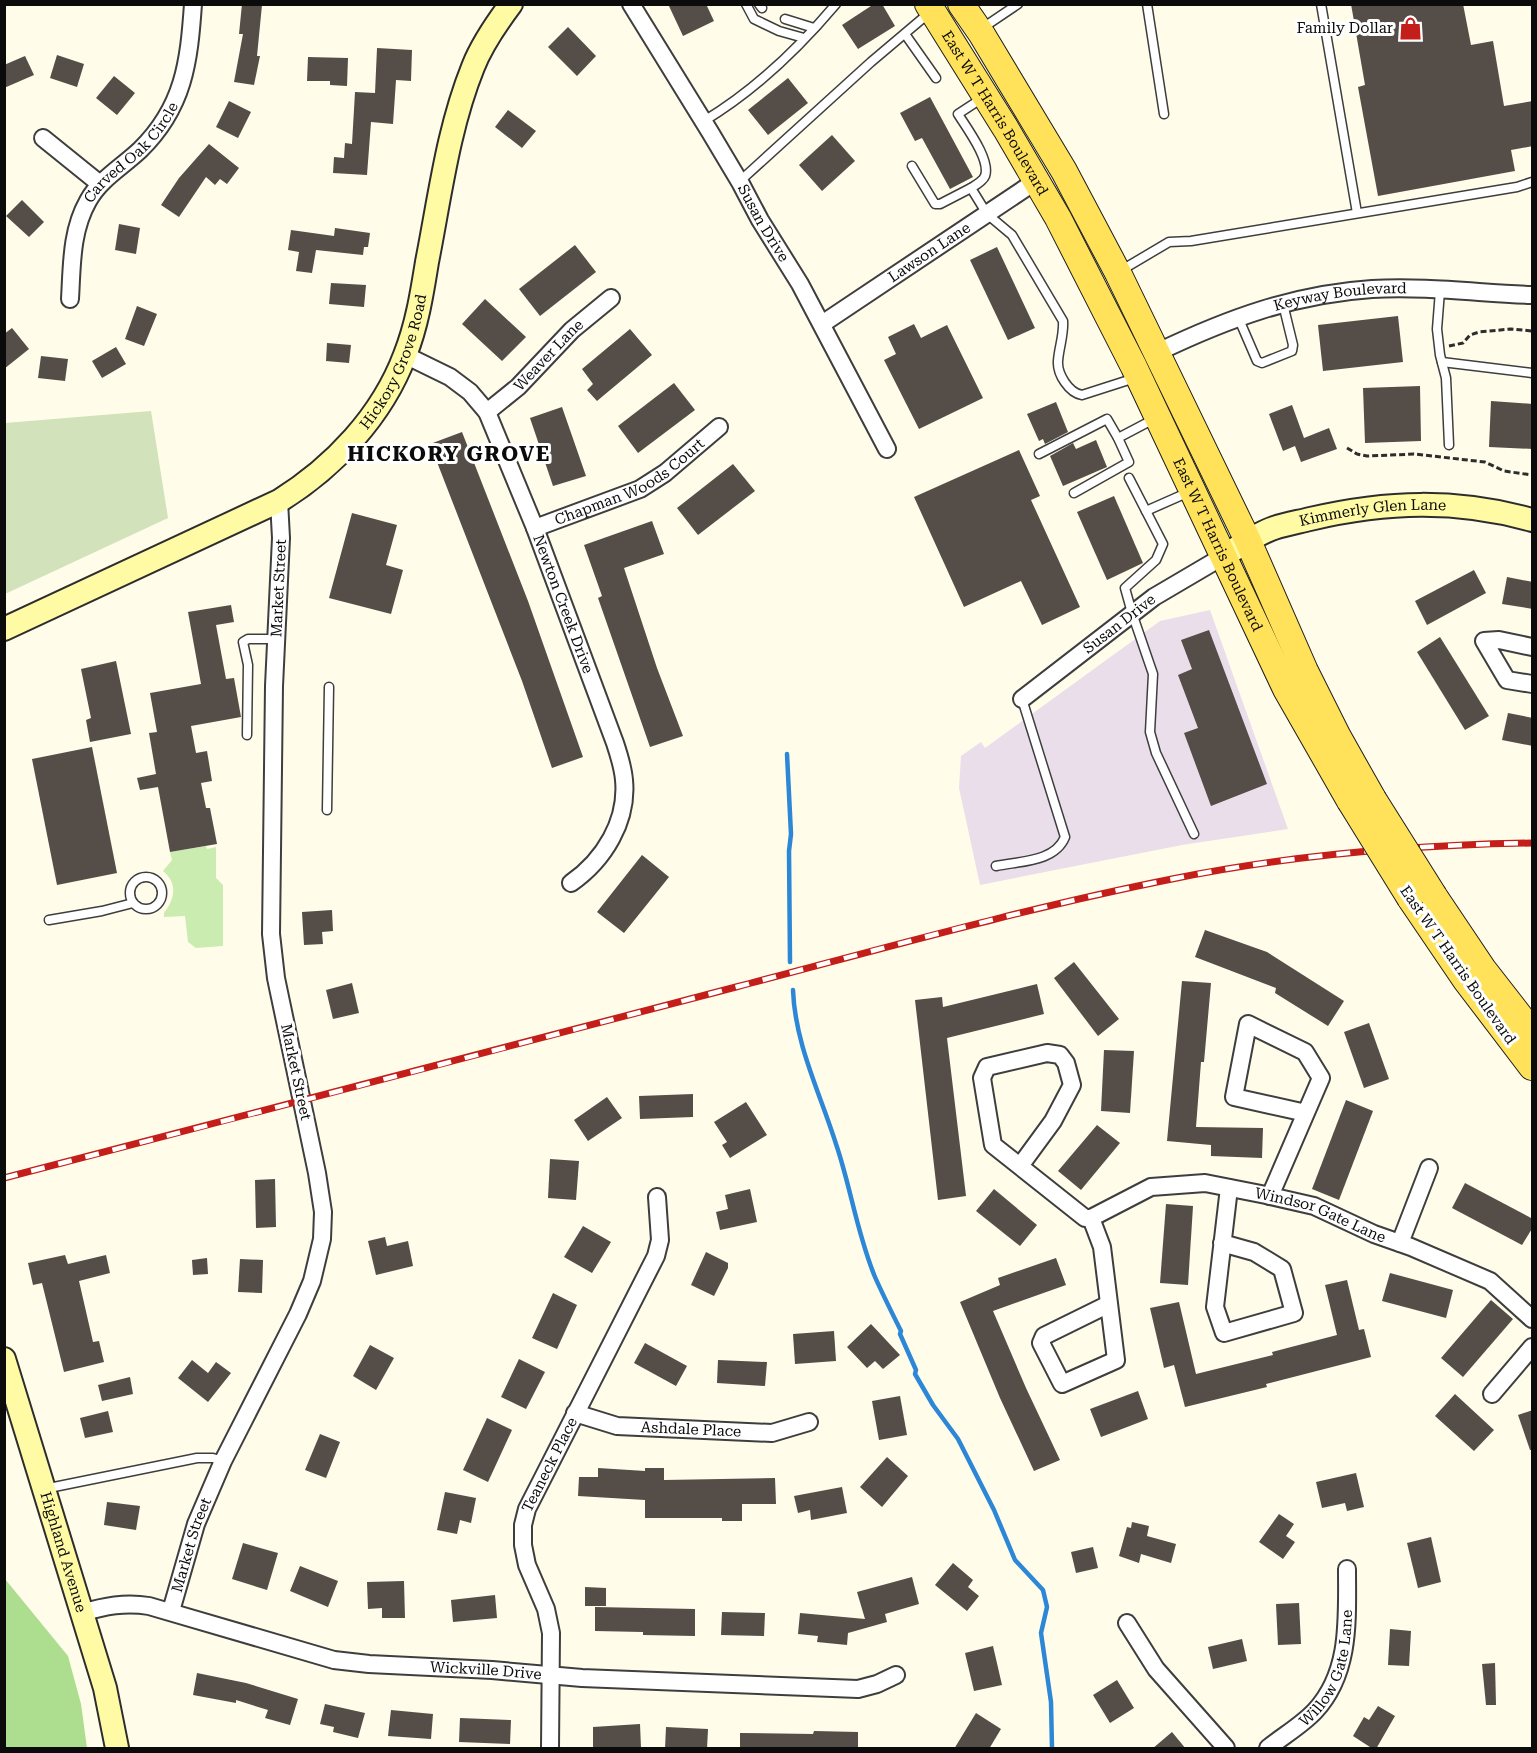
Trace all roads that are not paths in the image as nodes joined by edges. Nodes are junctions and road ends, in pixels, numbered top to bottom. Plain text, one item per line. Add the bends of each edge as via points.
1 (193, 4) edge
2 (511, 4) edge
3 (631, 4) edge
4 (746, 4) edge
5 (961, 4) edge
6 (1018, 4) edge
7 (1147, 4) edge
8 (1321, 4) edge
9 (836, 5) edge
10 (930, 8) edge
11 (785, 20) dead end
12 (814, 28) junction
13 (979, 30) junction
14 (905, 34) junction
15 (804, 38) junction
16 (936, 78) dead end
17 (986, 96) junction
18 (1164, 114) dead end
19 (704, 121) junction
20 (44, 138) dead end
21 (912, 166) dead end
22 (740, 181) junction
23 (1036, 181) junction
24 (1533, 182) edge
25 (100, 184) junction
26 (971, 188) junction
27 (1358, 213) junction
28 (987, 214) junction
29 (1118, 273) junction
30 (1440, 291) junction
31 (1533, 295) edge
32 (70, 298) dead end
33 (611, 298) dead end
34 (1283, 304) junction
35 (1238, 317) junction
36 (822, 324) junction
37 (1158, 352) junction
38 (405, 355) junction
39 (1442, 362) junction
40 (1533, 373) edge
41 (1138, 376) junction
42 (487, 412) junction
43 (1157, 418) junction
44 (719, 427) dead end
45 (1118, 438) junction
46 (1449, 445) dead end
47 (887, 449) dead end
48 (1039, 454) dead end
49 (1129, 478) dead end
50 (1191, 491) junction
51 (1074, 493) dead end
52 (279, 501) junction
53 (1146, 511) junction
54 (1533, 520) edge
55 (535, 528) junction
56 (1248, 541) junction
57 (1222, 557) junction
58 (1132, 613) junction
59 (4, 629) edge
60 (276, 639) junction
61 (1533, 647) edge
62 (1533, 684) edge
63 (329, 687) dead end
64 (1022, 699) joint
65 (247, 735) dead end
66 (1361, 800) junction
67 (327, 810) dead end
68 (1194, 834) dead end
69 (996, 866) dead end
70 (571, 883) dead end
71 (1422, 897) junction
72 (134, 903) dead end
73 (49, 920) dead end
74 (1533, 1032) edge
75 (1533, 1067) edge
76 (1306, 1113) junction
77 (1020, 1166) junction
78 (1429, 1168) dead end
79 (1229, 1188) junction
80 (1270, 1196) junction
81 (657, 1197) dead end
82 (1090, 1218) junction
83 (1222, 1243) junction
84 (1400, 1243) junction
85 (1109, 1304) junction
86 (1533, 1320) edge
87 (1533, 1347) edge
88 (4, 1359) edge
89 (1492, 1394) dead end
90 (575, 1413) junction
91 (809, 1422) dead end
92 (223, 1461) junction
93 (43, 1489) junction
94 (1347, 1569) dead end
95 (171, 1611) junction
96 (81, 1613) junction
97 (1127, 1623) dead end
98 (550, 1675) junction
99 (896, 1675) dead end
100 (117, 1749) edge
101 (550, 1749) edge
102 (1226, 1749) edge
103 (1268, 1749) edge

1 - 25 street, Carved Oak Circle via 185,77 174,103 159,129 140,150
2 - 38 street, Hickory Grove Road via 473,65 456,114 420,302
3 - 19 street, Susan Drive
4 - 15 lane via 754,19
5 - 13 main road, East W T Harris Boulevard
6 - 13 lane
7 - 18 lane
8 - 27 lane
9 - 12 lane
10 - 14 lane
10 - 17 main road, East W T Harris Boulevard
11 - 12 lane
12 - 15 lane
13 - 29 main road, East W T Harris Boulevard via 1064,171
14 - 16 lane
14 - 22 lane
15 - 19 lane via 746,92
17 - 23 main road, East W T Harris Boulevard
17 - 26 lane via 958,114 986,162 984,179
19 - 22 street, Susan Drive
20 - 25 street
21 - 26 lane via 935,204
22 - 36 street, Susan Drive
23 - 28 street, Lawson Lane
23 - 41 main road, East W T Harris Boulevard
24 - 27 lane
25 - 32 street, Carved Oak Circle via 78,223
26 - 28 lane
27 - 29 lane via 1169,242
28 - 36 street, Lawson Lane
28 - 41 lane via 1012,235 1063,321 1058,364 1074,394 1082,395
29 - 37 main road, East W T Harris Boulevard
30 - 31 street, Keyway Boulevard
30 - 34 street, Keyway Boulevard via 1373,289
30 - 39 lane via 1437,329
33 - 42 street, Weaver Lane
34 - 35 street, Keyway Boulevard
34 - 35 lane via 1292,351 1262,363 1257,361
35 - 37 street, Keyway Boulevard
36 - 47 street, Susan Drive
37 - 56 main road, East W T Harris Boulevard
38 - 42 street, Newton Creek Drive via 450,377
38 - 52 street, Hickory Grove Road via 357,436 309,481
39 - 40 lane
39 - 46 lane
41 - 43 main road, East W T Harris Boulevard
42 - 55 street, Newton Creek Drive
43 - 45 lane
43 - 50 main road, East W T Harris Boulevard
44 - 55 street, Chapman Woods Court via 640,489
45 - 48 lane via 1107,419
45 - 51 lane via 1129,462
49 - 53 lane
50 - 53 lane
50 - 57 main road, East W T Harris Boulevard
52 - 59 street, Hickory Grove Road
52 - 60 street, Market Street
53 - 58 lane via 1163,544 1156,560 1125,588
54 - 56 street, Kimmerly Glen Lane via 1448,505 1380,505 1273,528
55 - 70 street, Newton Creek Drive via 615,743 624,779 625,799 611,841
56 - 57 street, Kimmerly Glen Lane
56 - 66 main road, East W T Harris Boulevard via 1338,737
57 - 58 street, Susan Drive
57 - 66 main road, East W T Harris Boulevard via 1286,689
58 - 64 street, Susan Drive
58 - 68 lane via 1153,674 1150,732 1155,753
60 - 65 lane via 243,642 248,665
60 - 92 street, Market Street via 271,934 276,978 317,1173 323,1212 322,1239 312,1281 298,1314
61 - 62 street via 1484,641 1507,680
63 - 67 lane
64 - 69 lane via 1065,837 1061,848 1048,856
66 - 71 main road, East W T Harris Boulevard, bridge
71 - 74 main road, East W T Harris Boulevard
71 - 75 main road, East W T Harris Boulevard via 1465,980
72 - 73 lane
76 - 76 street via 1321,1078 1305,1052 1248,1024 1234,1097
76 - 80 street
77 - 77 street via 993,1145 982,1078 987,1067 1047,1053 1060,1055 1072,1085 1053,1121
77 - 82 street
78 - 84 street
79 - 80 street, Windsor Gate Lane
79 - 82 street, Windsor Gate Lane via 1204,1183 1151,1187
79 - 83 street
80 - 84 street, Windsor Gate Lane via 1314,1206
81 - 90 street, Teaneck Place via 660,1240 656,1256
82 - 85 street via 1102,1247
83 - 83 street via 1215,1307 1224,1333 1294,1313 1282,1269 1254,1252
84 - 86 street, Windsor Gate Lane via 1490,1281
85 - 85 street via 1116,1360 1062,1383 1041,1343 1044,1336
87 - 89 street
88 - 93 street, Highland Avenue
90 - 91 street, Ashdale Place via 617,1426 760,1432 780,1432
90 - 98 street, Teaneck Place via 527,1509 523,1526 527,1565 546,1609 551,1633
92 - 93 lane via 197,1458
92 - 95 street, Market Street via 196,1524
93 - 96 street, Highland Avenue
94 - 103 street, Willow Gate Lane via 1344,1649 1335,1682 1313,1713
95 - 96 street, Wickville Drive via 130,1603
95 - 98 street, Wickville Drive via 334,1660
96 - 100 street, Highland Avenue via 105,1688
97 - 102 street via 1156,1669
98 - 99 street, Wickville Drive via 858,1689
98 - 101 street, Teaneck Place

